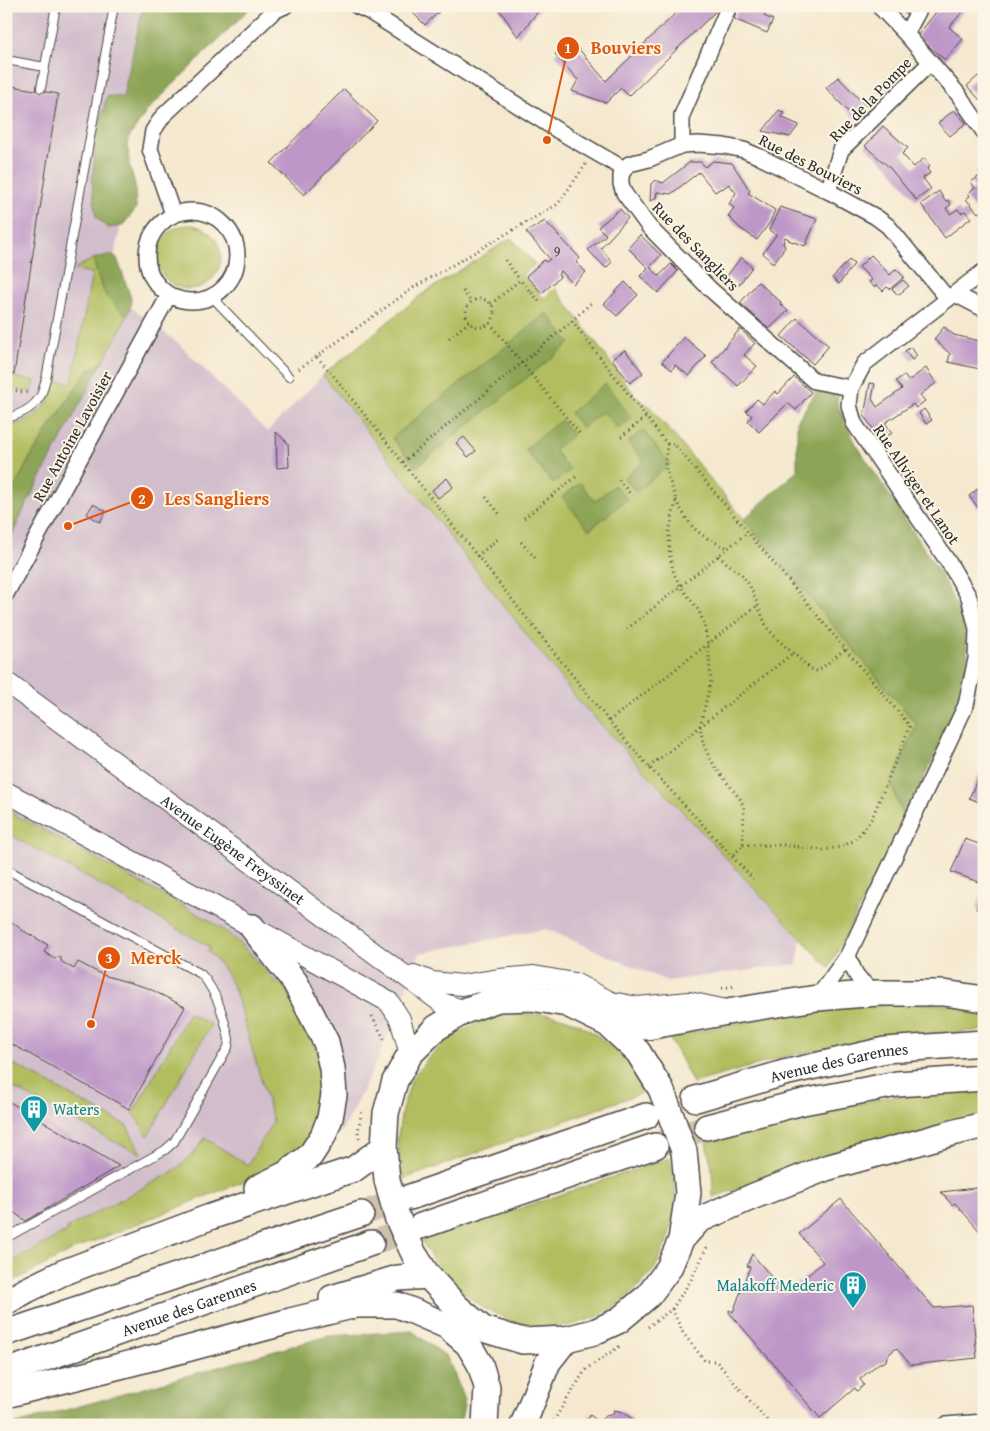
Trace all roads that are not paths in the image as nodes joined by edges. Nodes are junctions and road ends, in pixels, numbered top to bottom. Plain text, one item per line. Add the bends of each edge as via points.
1 (56, 6) edge
2 (114, 6) edge
3 (285, 6) edge
4 (358, 6) edge
5 (729, 6) edge
6 (879, 6) edge
7 (920, 6) edge
8 (906, 34) junction
9 (6, 60) edge
10 (931, 62) junction
11 (45, 67) junction
12 (41, 88) dead end
13 (984, 132) edge
14 (682, 145) junction
15 (624, 169) junction
16 (828, 191) junction
17 (173, 214) junction
18 (984, 271) edge
19 (169, 295) junction
20 (212, 297) junction
21 (952, 297) junction
22 (984, 309) edge
23 (289, 377) road end
24 (851, 388) junction
25 (6, 418) edge
26 (6, 594) edge
27 (980, 630) edge
28 (12, 675) edge
29 (6, 792) edge
30 (6, 869) edge
31 (252, 927) junction
32 (848, 955) junction
33 (394, 967) junction
34 (878, 993) junction
35 (817, 998) junction
36 (984, 999) edge
37 (464, 1011) junction
38 (733, 1011) junction
39 (608, 1024) junction
40 (984, 1043) edge
41 (410, 1054) junction
42 (984, 1078) edge
43 (696, 1099) dead end
44 (646, 1116) dead end
45 (984, 1125) edge
46 (707, 1127) tunnel mouth
47 (655, 1146) tunnel mouth
48 (384, 1147) junction
49 (410, 1197) tunnel mouth
50 (362, 1214) tunnel mouth
51 (210, 1217) junction
52 (421, 1226) tunnel mouth
53 (6, 1238) edge
54 (681, 1240) junction
55 (371, 1243) tunnel mouth
56 (428, 1276) junction
57 (6, 1302) edge
58 (483, 1329) junction
59 (6, 1333) edge
60 (566, 1339) junction
61 (183, 1350) junction
62 (6, 1372) edge
63 (6, 1395) edge
64 (984, 1422) edge
65 (485, 1425) edge
66 (493, 1425) edge
67 (523, 1425) edge
68 (946, 1425) edge

1 - 11 lane
2 - 25 lane via 41,395 32,406
3 - 17 street via 274,11 170,110 153,131 150,149
4 - 15 street
5 - 14 street via 682,115
6 - 8 street
7 - 8 street
8 - 10 street
9 - 11 lane
10 - 13 street
10 - 16 street, Rue de la Pompe via 840,150
11 - 12 lane
14 - 15 street, Rue des Bouviers
14 - 16 street, Rue des Bouviers via 744,150
15 - 24 street, Rue des Sangliers via 621,184 624,193 649,227 710,289 814,381
16 - 21 street, Rue des Bouviers via 888,226
17 - 19 street via 152,233 147,246 150,274
17 - 20 street via 188,210 204,212 218,218 233,237 237,260 234,275 225,288
18 - 21 street, Rue Allviger et Lanot
19 - 20 street via 190,302
19 - 26 street, Rue Antoine Lavoisier
20 - 23 lane
21 - 22 street
21 - 24 street, Rue Allviger et Lanot via 864,364
24 - 27 street, Rue Allviger et Lanot via 849,404 854,423 951,566 969,597
27 - 32 street, Rue Allviger et Lanot via 966,705
28 - 33 street, Avenue Eugène Freyssinet
29 - 31 street
30 - 53 lane via 201,974 214,992 229,1039 228,1047 174,1142
31 - 41 street via 389,1002 400,1019
31 - 51 main road via 295,982 326,1042 334,1095 323,1136 310,1156 286,1174 228,1202
32 - 34 street via 862,984
32 - 35 street, Rue Allviger et Lanot
33 - 37 street, Avenue Eugène Freyssinet via 442,1003
33 - 38 street via 432,982 462,985 534,976 574,983 611,1002 638,1007 689,1002
34 - 35 main road
34 - 36 main road via 944,993
35 - 38 main road
37 - 39 main road via 498,999 532,998 567,1004
37 - 41 main road via 436,1028
38 - 39 main road via 647,1027
39 - 54 main road via 638,1052 661,1089 684,1151 688,1193
40 - 43 main road, Avenue des Garennes via 885,1050 784,1073
41 - 48 main road via 396,1081 386,1113
42 - 46 main road, Avenue des Garennes via 897,1084 803,1102
44 - 49 main road
45 - 54 main road via 826,1168 700,1220
47 - 52 main road
48 - 51 main road via 354,1169
48 - 56 main road via 387,1180 397,1216
50 - 59 main road
51 - 57 main road via 62,1273
54 - 60 main road via 669,1268 649,1295 618,1320 594,1332
55 - 62 main road, Avenue des Garennes
56 - 58 main road
56 - 61 main road via 398,1278 352,1291
58 - 60 main road via 523,1341
58 - 66 main road via 499,1367 503,1401
60 - 67 main road via 548,1362
61 - 63 main road
61 - 65 main road via 356,1305 397,1305 447,1326 468,1344 480,1364 487,1387
64 - 68 street

